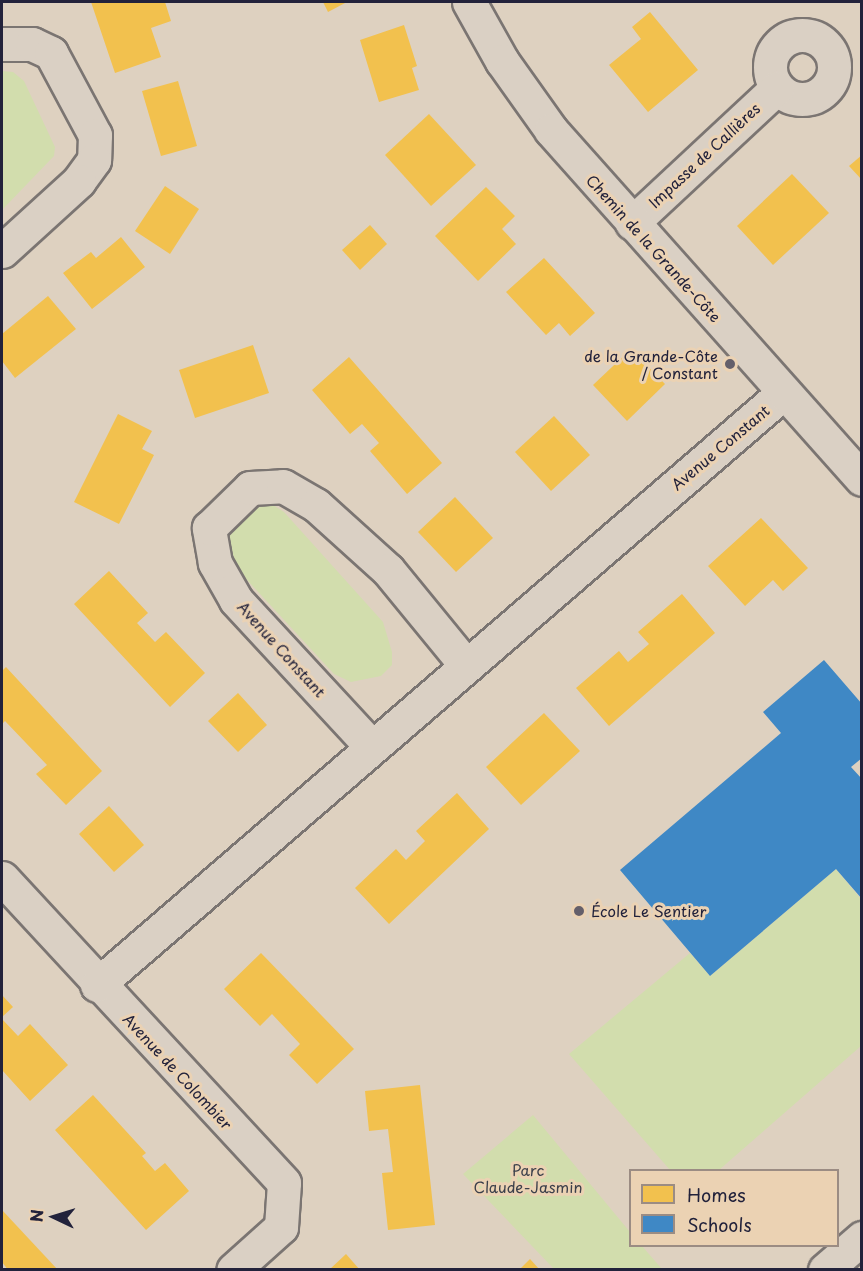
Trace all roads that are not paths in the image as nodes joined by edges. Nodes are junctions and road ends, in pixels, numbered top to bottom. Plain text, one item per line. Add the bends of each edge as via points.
1 (469, 2) edge
2 (2, 44) edge
3 (777, 88) dead end
4 (632, 223) junction
5 (2, 251) edge
6 (783, 393) junction
7 (861, 479) edge
8 (465, 664) junction
9 (371, 746) junction
10 (2, 878) edge
11 (97, 985) junction
12 (861, 1238) edge
13 (233, 1269) edge
14 (825, 1269) edge

1 - 4 street, Chemin de la Grande-Côte via 531,105
2 - 5 street via 32,44 51,54 95,135 94,160 80,182
3 - 4 street, Impasse de Callières
4 - 6 street, Chemin de la Grande-Côte
6 - 7 street, Chemin de la Grande-Côte
6 - 8 street, Avenue Constant
8 - 9 street, Avenue Constant
8 - 9 street, Avenue Constant via 388,570 316,505 283,486 250,489 209,528 215,563 243,607
9 - 11 street, Avenue Constant
10 - 11 street, Avenue de Colombier
11 - 13 street, Avenue de Colombier via 284,1183 281,1227
12 - 14 street

